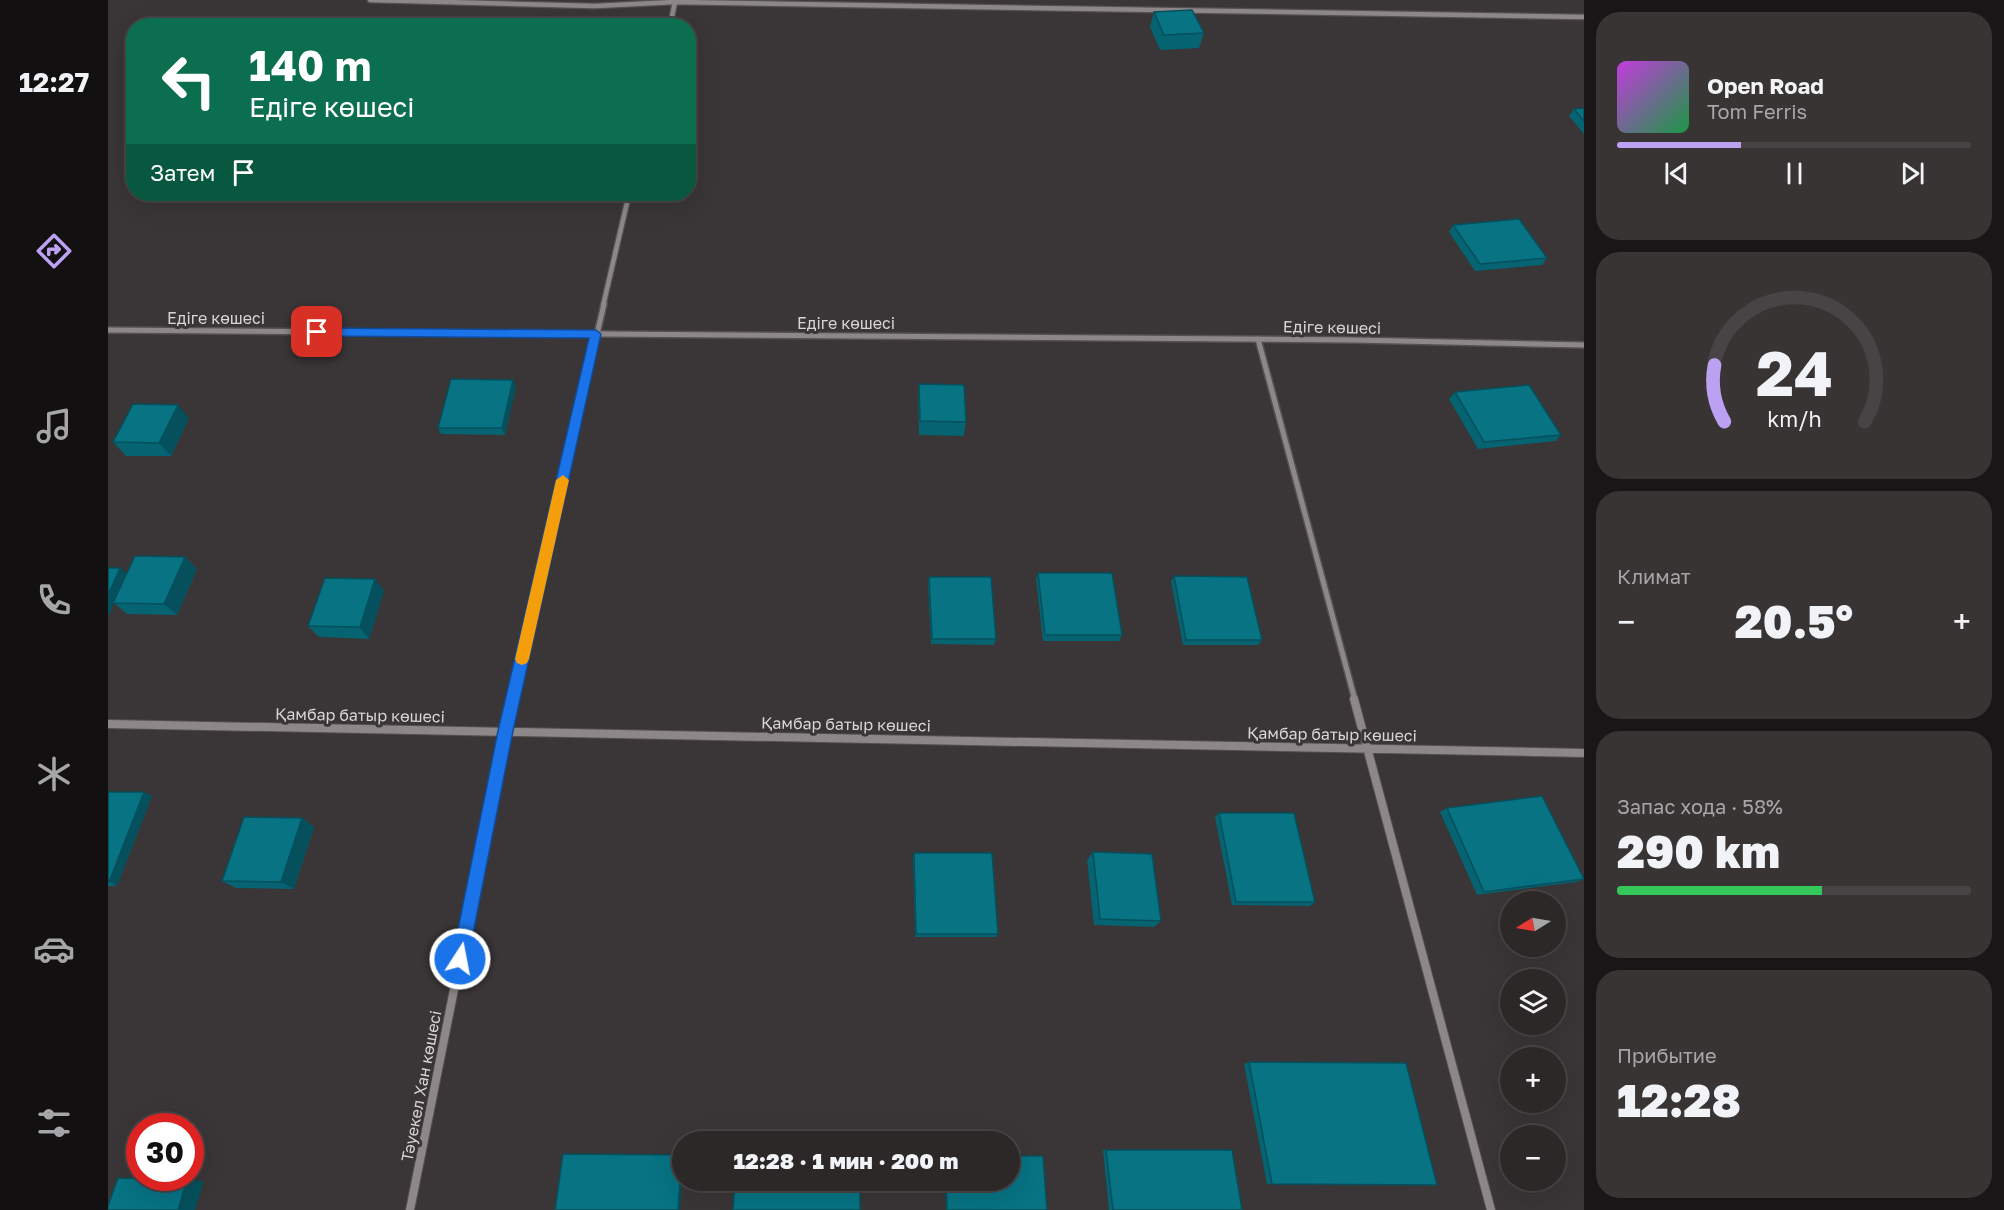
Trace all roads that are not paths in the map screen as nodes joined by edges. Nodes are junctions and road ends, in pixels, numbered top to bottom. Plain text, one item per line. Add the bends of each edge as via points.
1 (370, 0) edge
2 (675, 2) junction
3 (1584, 17) edge
4 (672, 18) edge
5 (627, 201) edge
6 (108, 330) edge
7 (596, 334) junction
8 (1258, 339) junction
9 (1584, 345) edge
10 (108, 724) edge
11 (505, 731) junction
12 (1369, 748) junction
13 (1584, 753) edge
14 (410, 1210) edge
15 (1491, 1210) edge

1 - 2 street via 595,6
2 - 3 street
2 - 4 street
5 - 7 street, Тәуекел Хан көшесі
6 - 7 street, Едіге көшесі
7 - 8 street, Едіге көшесі
7 - 11 street, Тәуекел Хан көшесі
8 - 9 street, Едіге көшесі
8 - 12 street
10 - 11 street, Қамбар батыр көшесі
11 - 12 street, Қамбар батыр көшесі
11 - 14 street, Тәуекел Хан көшесі
12 - 13 street, Қамбар батыр көшесі
12 - 15 street

